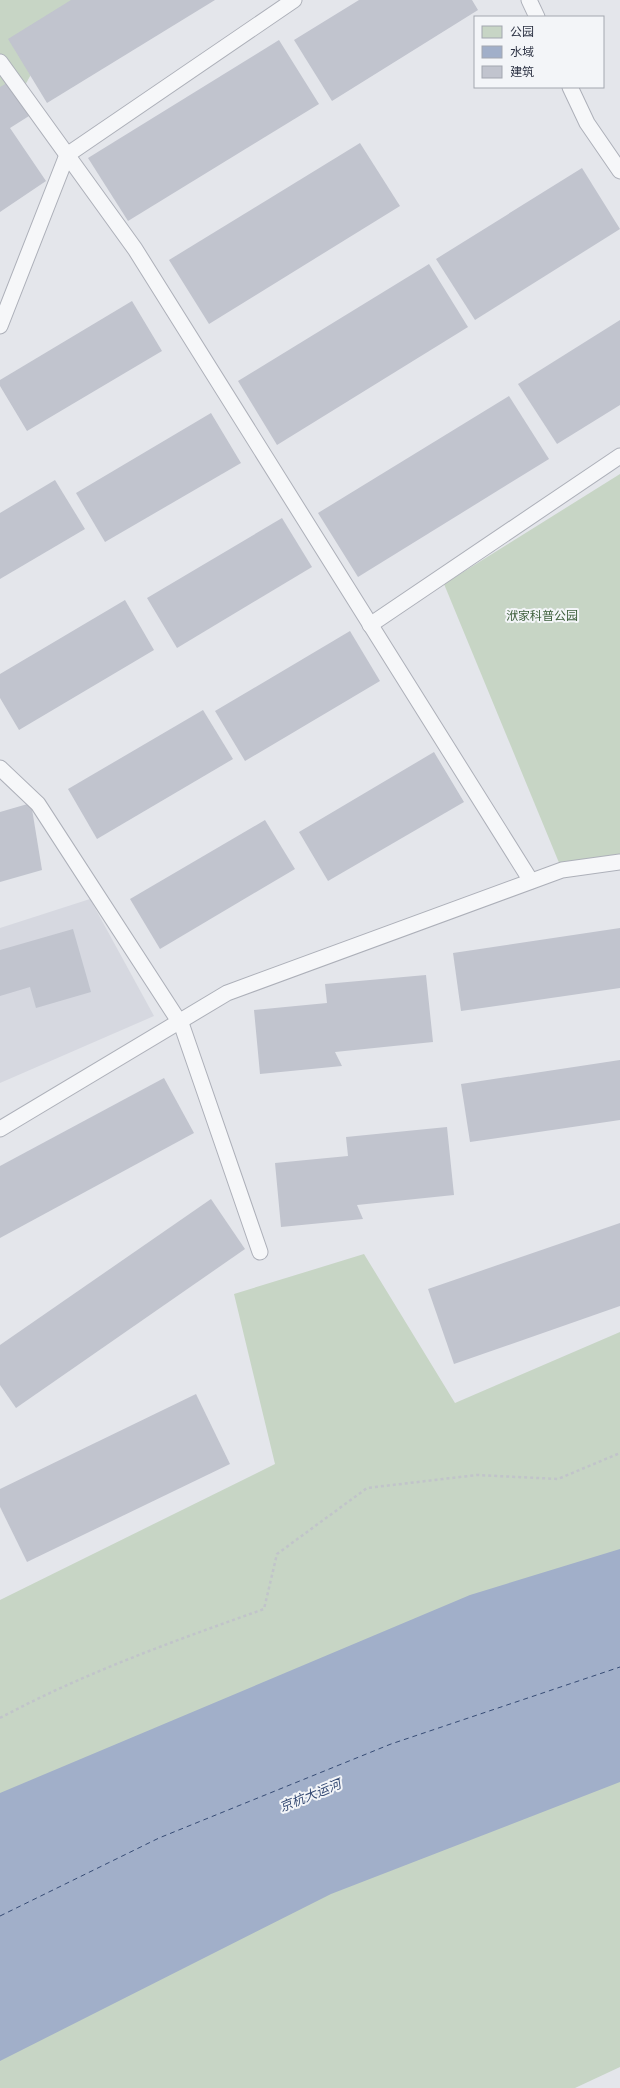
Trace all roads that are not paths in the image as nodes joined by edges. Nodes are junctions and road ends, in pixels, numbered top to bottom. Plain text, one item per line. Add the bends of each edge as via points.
1 (294, 0) edge
2 (529, 0) edge
3 (537, 16) edge
4 (0, 62) edge
5 (570, 88) edge
6 (67, 155) junction
7 (620, 171) edge
8 (0, 326) edge
9 (620, 456) edge
10 (370, 625) junction
11 (0, 768) edge
12 (620, 862) edge
13 (531, 881) junction
14 (179, 1022) junction
15 (0, 1130) edge
16 (260, 1252) dead end

1 - 6 lane
2 - 3 lane
4 - 6 lane
5 - 7 lane via 587,123
6 - 8 lane
6 - 10 lane via 135,249
9 - 10 lane
10 - 13 lane
11 - 14 lane via 38,804
12 - 13 lane via 562,870
13 - 14 lane via 227,993
14 - 15 lane
14 - 16 lane

